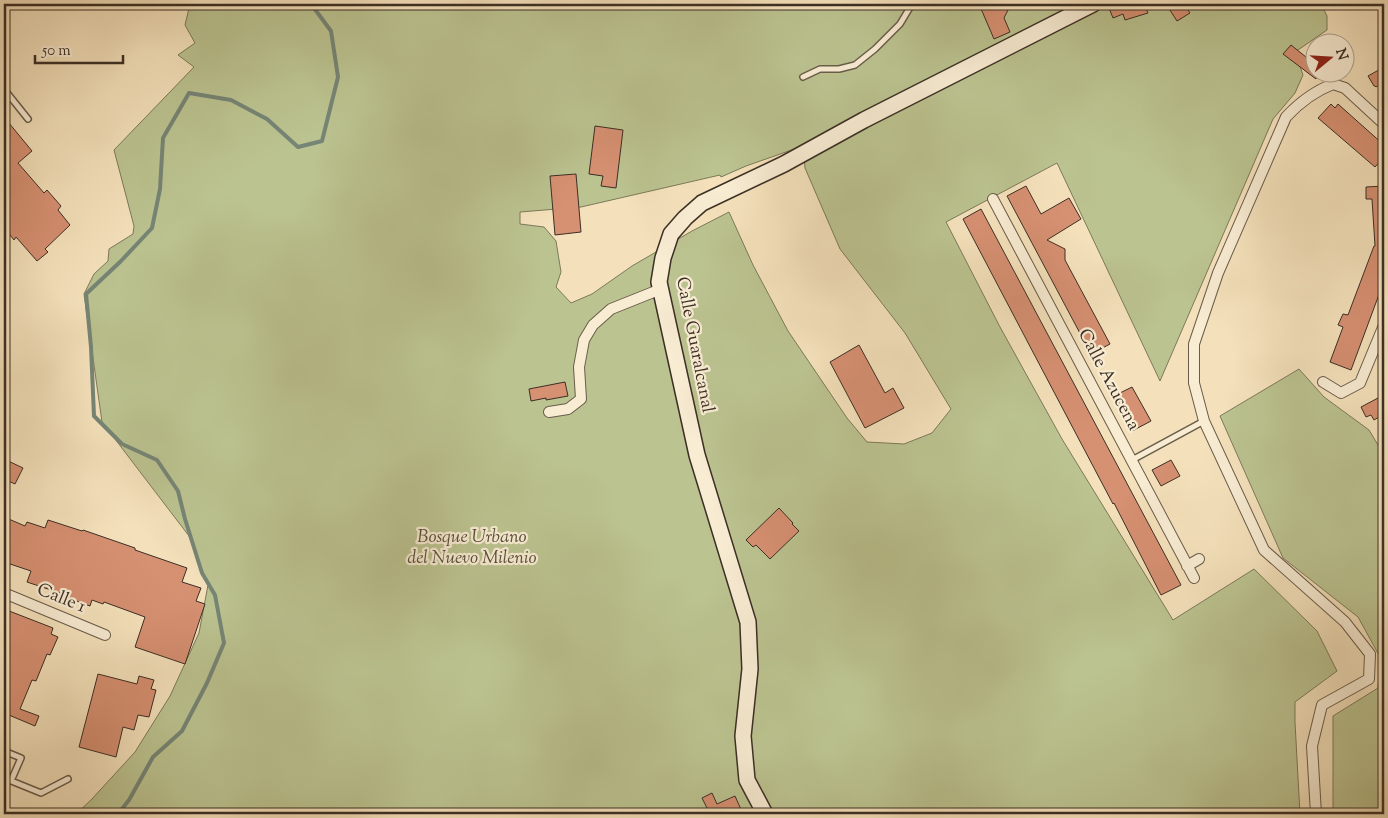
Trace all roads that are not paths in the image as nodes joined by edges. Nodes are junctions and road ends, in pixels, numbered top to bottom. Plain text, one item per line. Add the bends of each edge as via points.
1 (912, 4) edge
2 (1093, 4) edge
3 (803, 77) dead end
4 (4, 89) edge
5 (28, 119) dead end
6 (1384, 124) edge
7 (993, 198) dead end
8 (661, 289) junction
9 (1383, 329) edge
10 (1322, 382) dead end
11 (550, 412) dead end
12 (1204, 421) junction
13 (1131, 460) junction
14 (1200, 559) dead end
15 (1188, 566) junction
16 (1194, 578) dead end
17 (4, 593) edge
18 (105, 634) dead end
19 (4, 750) edge
20 (4, 778) edge
21 (68, 779) dead end
22 (11, 781) junction
23 (765, 814) edge
24 (1316, 814) edge

1 - 3 lane via 900,24 855,64 839,69 820,69
2 - 8 street, Calle Guaralcanal via 702,203 671,234 663,258
4 - 5 lane
6 - 12 street via 1345,88 1333,84 1322,88 1286,118 1218,274 1194,344 1194,383
7 - 13 street, Calle Azucena
8 - 11 street via 611,309 593,325 584,340 579,366 582,399 568,409
8 - 23 street, Calle Guaralcanal via 697,455 748,622 750,669 743,736 747,780
9 - 10 street via 1360,383 1341,393
12 - 13 lane
12 - 24 street via 1264,550 1345,622 1370,654 1369,680 1322,704 1312,746
13 - 15 street, Calle Azucena
14 - 15 street
15 - 16 street, Calle Azucena
17 - 18 street, Calle 1
19 - 22 lane via 21,758
20 - 22 lane
21 - 22 lane via 41,793

